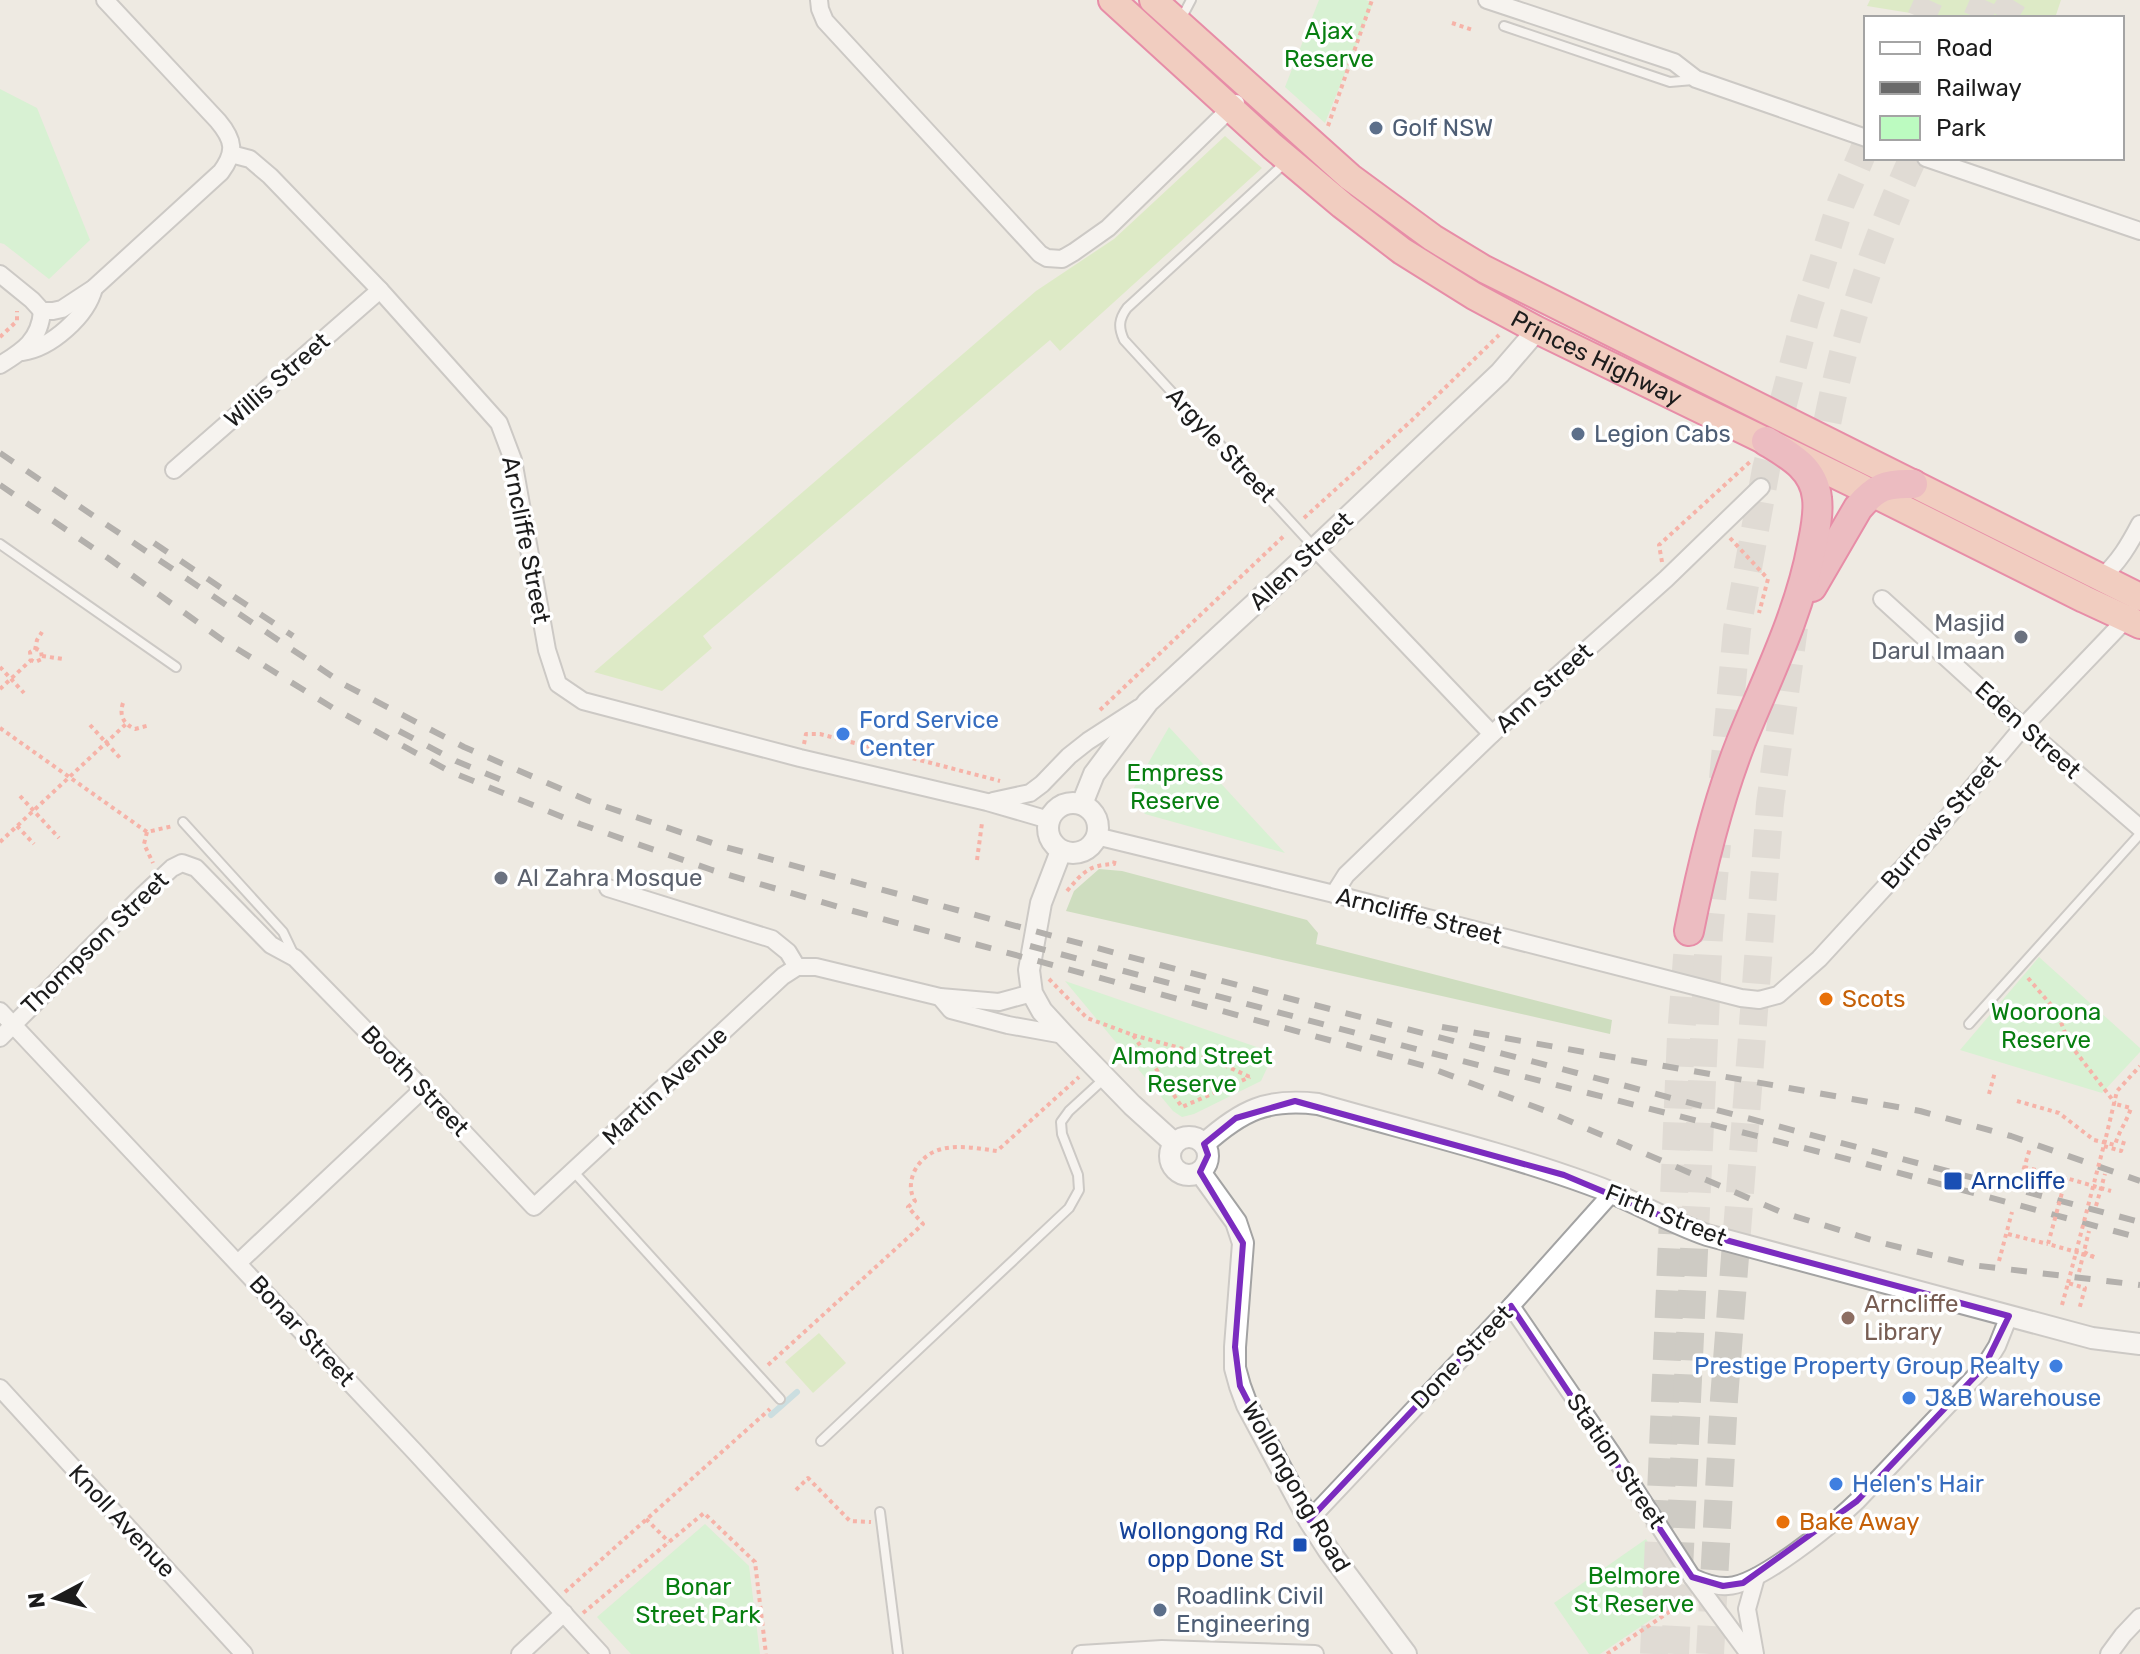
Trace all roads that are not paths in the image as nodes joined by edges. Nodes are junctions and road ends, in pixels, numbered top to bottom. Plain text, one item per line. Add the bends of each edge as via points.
1 (105, 0) edge
2 (819, 0) edge
3 (1112, 0) edge
4 (1153, 0) edge
5 (1487, 0) edge
6 (1185, 12) edge
7 (1504, 26) dead end
8 (1696, 79) junction
9 (1251, 88) junction
10 (1231, 108) junction
11 (1864, 137) edge
12 (231, 154) junction
13 (1288, 160) junction
14 (1932, 160) edge
15 (2140, 231) edge
16 (0, 274) edge
17 (94, 288) junction
18 (380, 290) junction
19 (42, 311) junction
20 (1537, 330) junction
21 (22, 352) junction
22 (0, 365) edge
23 (1760, 450) junction
24 (174, 470) dead end
25 (1913, 484) junction
26 (1761, 487) dead end
27 (1872, 493) junction
28 (2137, 529) edge
29 (0, 544) edge
30 (1315, 548) junction
31 (2101, 578) junction
32 (1882, 599) dead end
33 (2136, 613) edge
34 (1788, 630) junction
35 (176, 667) dead end
36 (1148, 702) junction
37 (2023, 727) junction
38 (1492, 734) junction
39 (987, 802) junction
40 (1082, 804) junction
41 (1049, 820) junction
42 (183, 822) road end
43 (2138, 823) edge
44 (1096, 836) junction
45 (1061, 851) junction
46 (196, 868) joint
47 (608, 888) dead end
48 (1334, 894) junction
49 (1689, 931) tunnel mouth
50 (295, 958) junction
51 (797, 967) junction
52 (1032, 993) junction
53 (940, 997) junction
54 (1741, 998) joint
55 (0, 1011) edge
56 (12, 1024) junction
57 (1969, 1024) dead end
58 (1064, 1035) junction
59 (0, 1038) edge
60 (1099, 1071) junction
61 (423, 1089) junction
62 (1174, 1143) junction
63 (1204, 1144) junction
64 (573, 1171) junction
65 (1200, 1172) junction
66 (1612, 1193) junction
67 (534, 1207) joint
68 (238, 1263) junction
69 (1511, 1306) junction
70 (2009, 1316) junction
71 (2140, 1344) edge
72 (0, 1388) edge
73 (780, 1399) road end
74 (821, 1441) dead end
75 (880, 1512) dead end
76 (1309, 1520) junction
77 (1756, 1577) junction
78 (1696, 1583) junction
79 (563, 1612) junction
80 (2140, 1617) edge
81 (1129, 1652) edge
82 (244, 1654) edge
83 (520, 1654) edge
84 (601, 1654) edge
85 (898, 1654) edge
86 (1081, 1654) edge
87 (1315, 1654) edge
88 (1406, 1654) edge
89 (1749, 1654) edge
90 (1755, 1654) edge
91 (2109, 1654) edge

1 - 12 street via 218,121 228,134
2 - 10 street via 825,21 1047,258 1068,257 1108,228
3 - 10 highway, Princes Highway
4 - 6 highway, Princes Highway
5 - 8 street via 1674,62
6 - 9 highway, Princes Highway
7 - 8 lane via 1670,82
8 - 11 street
9 - 10 street
9 - 25 highway, Princes Highway via 1350,177 1484,269
10 - 13 highway, Princes Highway
12 - 17 street via 221,172
12 - 18 street, Arncliffe Street via 250,159 270,176
13 - 20 highway, Princes Highway via 1402,251
13 - 30 lane, Argyle Street via 1127,308 1120,323 1124,340
14 - 15 street
16 - 19 street
17 - 19 street via 62,309
17 - 21 street via 83,312 67,328 33,351
18 - 24 street, Willis Street
18 - 39 street, Arncliffe Street via 499,423 513,460 547,650 558,684 583,701
19 - 21 street via 36,335
20 - 23 highway, Princes Highway
20 - 30 street, Allen Street via 1500,373
21 - 22 street
23 - 27 highway, Princes Highway
23 - 34 highway via 1793,458 1813,482 1817,497 1811,552
25 - 27 highway via 1892,484
25 - 31 highway, Princes Highway
26 - 38 street, Ann Street
27 - 33 highway, Princes Highway via 2070,592
27 - 34 highway via 1858,508
28 - 31 street via 2116,565
29 - 35 lane
30 - 36 street, Allen Street
30 - 38 street, Argyle Street
31 - 33 highway, Princes Highway
32 - 37 street, Eden Street
33 - 37 street, Burrows Street
34 - 49 highway via 1719,805
36 - 39 street via 1088,741 1030,793
36 - 40 street, Allen Street via 1094,774
37 - 43 street, Eden Street
37 - 54 street, Burrows Street via 1930,838 1808,969 1778,995
38 - 48 street, Ann Street via 1346,875
39 - 41 street, Arncliffe Street
40 - 41 street via 1059,807
40 - 44 street via 1093,814
41 - 45 street via 1051,841
42 - 50 lane, Booth Street via 283,932
43 - 57 lane
44 - 45 street via 1082,852
44 - 48 street, Arncliffe Street
45 - 52 street via 1041,903 1029,970
46 - 50 street, Booth Street via 271,945
46 - 56 street, Thompson Street via 177,864
47 - 51 street via 772,939
48 - 54 street, Arncliffe Street
50 - 61 street, Booth Street
51 - 53 street
51 - 64 street, Martin Avenue
52 - 53 street via 999,1002
52 - 58 street
53 - 58 street via 951,1010
55 - 56 street, Bonar Street
56 - 59 street, Thompson Street
56 - 68 street, Bonar Street
58 - 60 street
60 - 62 street
60 - 74 lane via 1061,1122 1078,1175 1079,1190 1069,1208
61 - 67 street, Booth Street
61 - 68 street
62 - 63 street via 1189,1136
62 - 65 street via 1169,1154 1172,1167 1188,1176
63 - 65 street via 1208,1155
63 - 66 street, Firth Street via 1236,1118 1295,1101 1523,1162
64 - 67 street, Martin Avenue
64 - 73 lane
65 - 76 street, Wollongong Road via 1236,1222 1243,1243 1235,1347 1240,1386
66 - 69 street, Done Street
66 - 70 street, Firth Street via 1707,1235
68 - 79 street, Bonar Street
69 - 76 street, Done Street
69 - 78 street, Station Street
70 - 71 street, Firth Street via 2092,1338
70 - 77 street via 1984,1367 1857,1501
72 - 82 street, Knoll Avenue
75 - 85 lane
76 - 88 street, Wollongong Road
77 - 78 street via 1723,1586
77 - 90 street via 1747,1609
78 - 89 street, Station Street
79 - 83 street
79 - 84 street, Bonar Street
80 - 91 street
81 - 86 street
81 - 87 street

